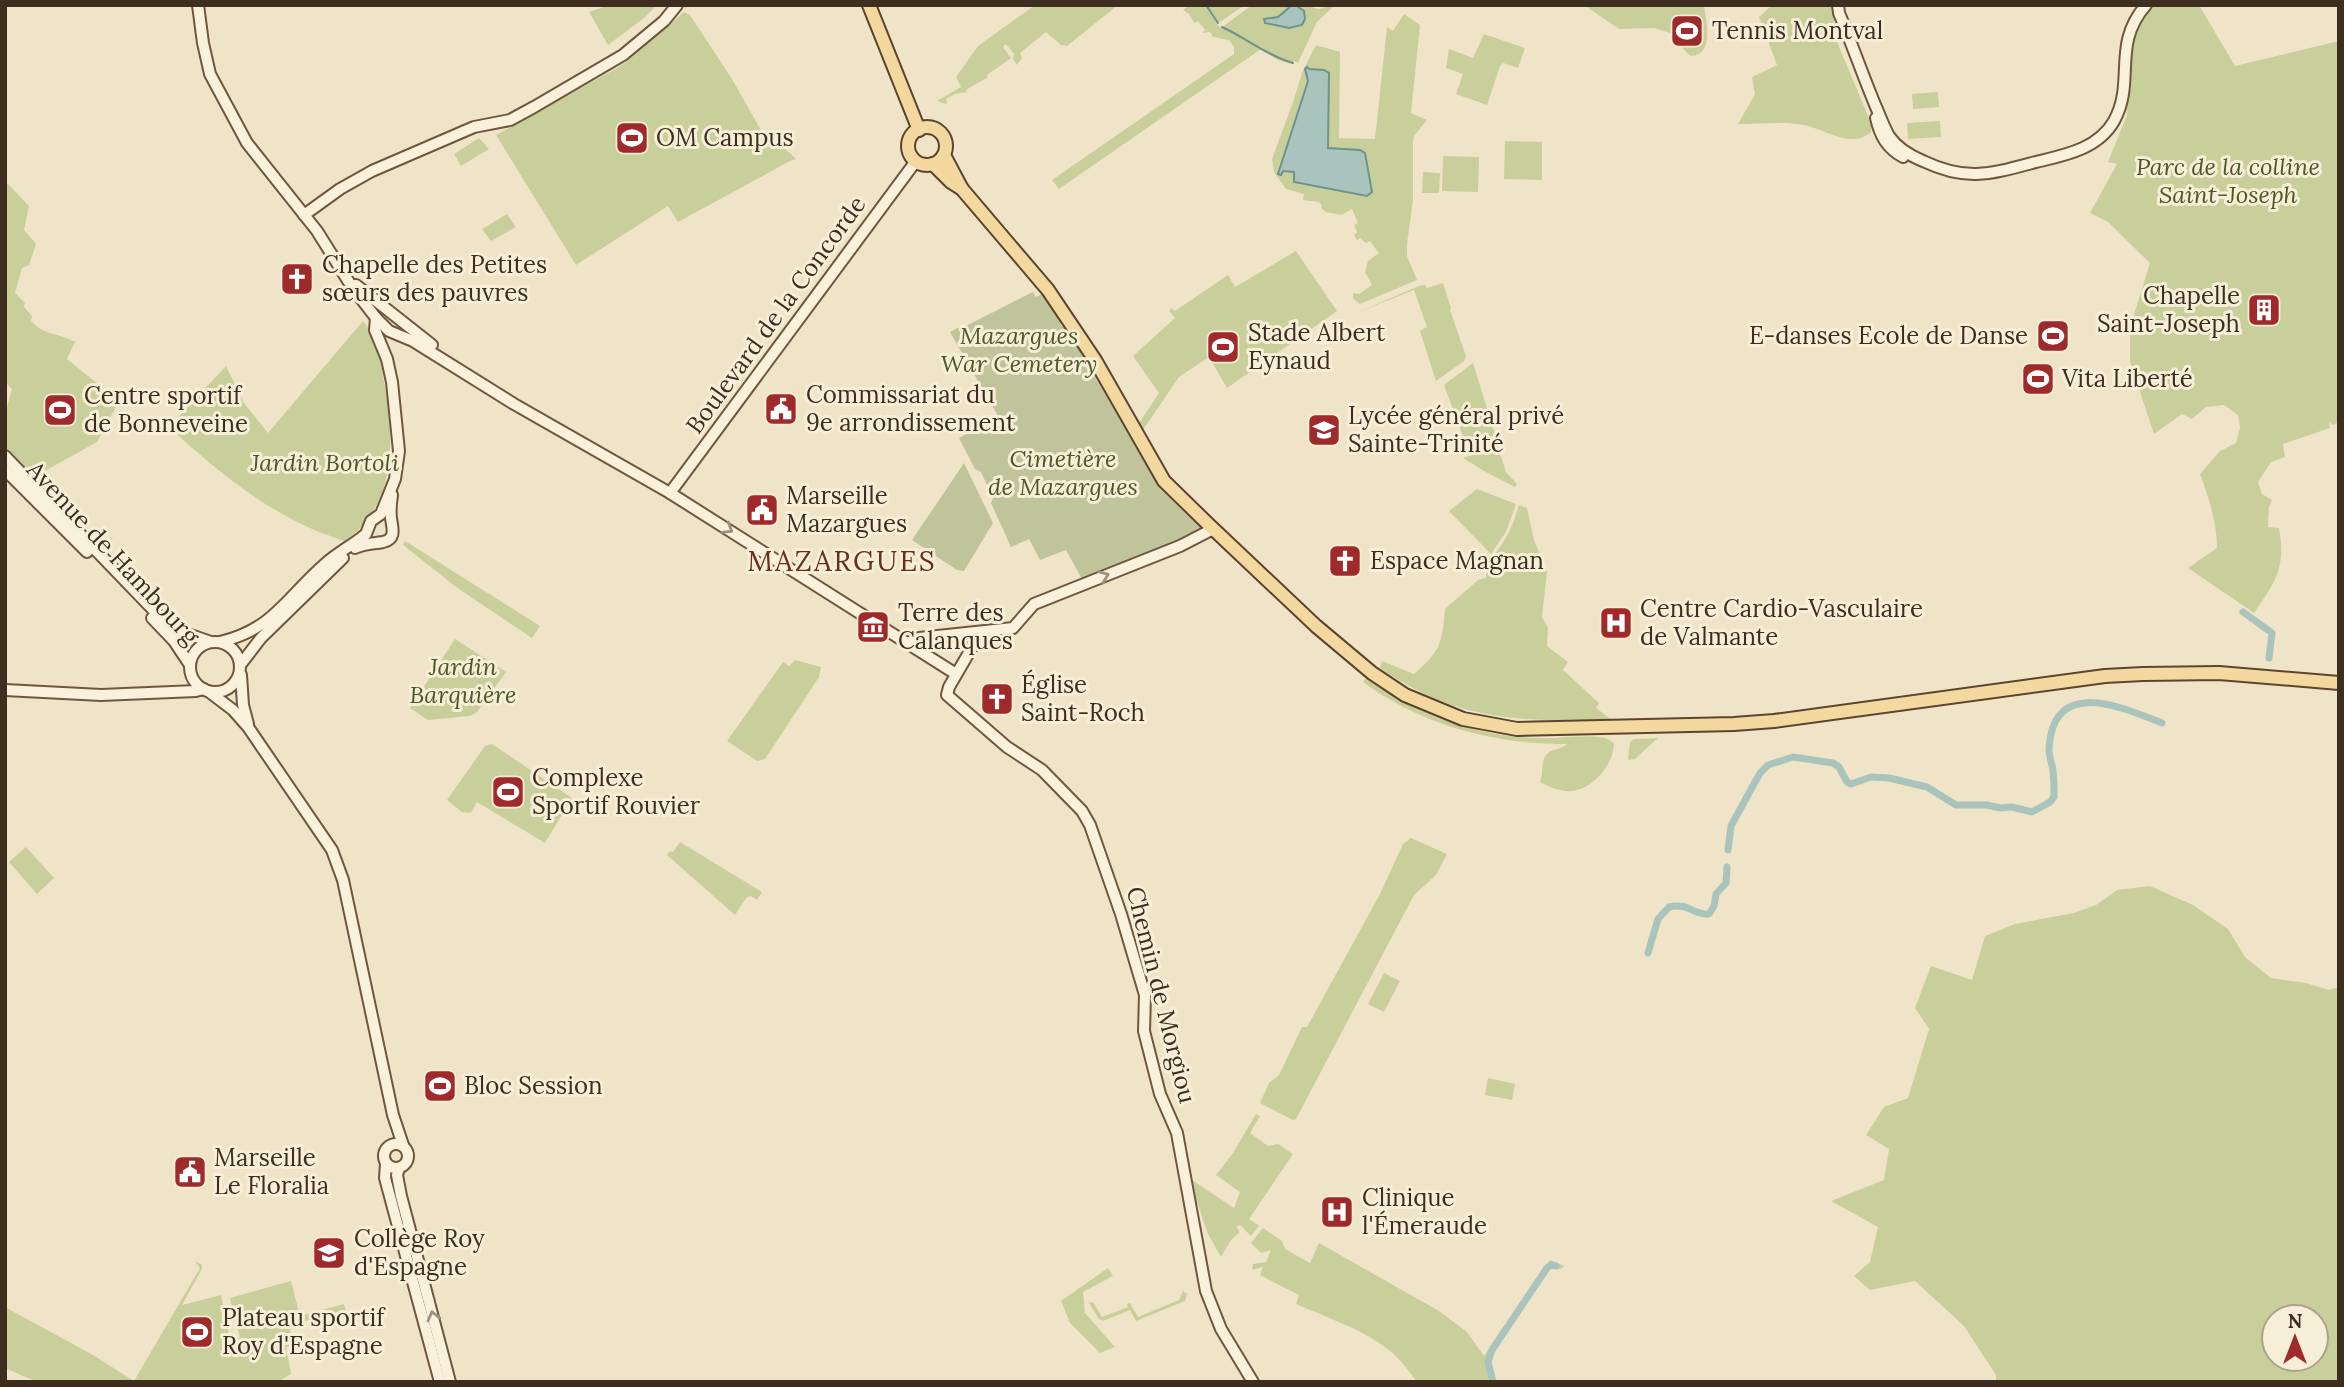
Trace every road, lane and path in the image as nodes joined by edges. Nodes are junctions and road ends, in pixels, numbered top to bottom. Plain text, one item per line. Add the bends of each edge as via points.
1 (198, 5) edge
2 (680, 5) edge
3 (869, 5) edge
4 (1838, 5) edge
5 (1844, 5) edge
6 (2146, 5) edge
7 (1847, 32) junction
8 (919, 130) junction
9 (944, 155) junction
10 (916, 162) junction
11 (933, 164) junction
12 (962, 188) junction
13 (315, 206) junction
14 (304, 215) junction
15 (317, 231) junction
16 (350, 283) junction
17 (391, 314) junction
18 (375, 324) junction
19 (393, 333) junction
20 (387, 359) junction
21 (448, 362) junction
22 (5, 456) edge
23 (5, 470) edge
24 (391, 491) junction
25 (670, 493) junction
26 (391, 521) junction
27 (371, 522) junction
28 (1213, 529) junction
29 (377, 541) junction
30 (981, 632) junction
31 (216, 642) junction
32 (907, 643) junction
33 (190, 667) junction
34 (240, 668) junction
35 (956, 674) junction
36 (2339, 683) edge
37 (5, 688) edge
38 (206, 690) junction
39 (161, 692) junction
40 (248, 727) junction
41 (393, 1115) junction
42 (389, 1145) junction
43 (403, 1145) junction
44 (386, 1163) junction
45 (399, 1167) junction
46 (440, 1382) edge
47 (450, 1382) edge
48 (1253, 1382) edge

1 - 14 street via 214,83 247,143
2 - 13 street via 633,48 534,107 372,171
3 - 8 main road
4 - 7 street
5 - 7 street
6 - 7 street via 2127,36 2123,93 2113,122 2091,144 1965,182 1945,178 1891,150 1879,133 1870,92
8 - 9 main road via 932,128 942,135
8 - 10 main road via 909,145
9 - 11 main road
9 - 12 main road
10 - 11 main road
10 - 25 street, Boulevard de la Concorde
11 - 12 main road
12 - 28 main road via 1048,290 1149,452 1175,489
13 - 14 street
13 - 15 street
14 - 15 street
15 - 16 street
16 - 17 street
16 - 18 street
17 - 18 street via 379,314
17 - 19 street
17 - 21 street via 435,346
18 - 19 street
18 - 20 street
19 - 20 street
19 - 21 street
20 - 24 street via 399,439
21 - 25 street
22 - 31 street, Avenue de Hambourg via 162,619 185,633
23 - 33 street, Avenue de Hambourg via 170,636
24 - 26 street
24 - 27 street via 381,514
25 -> 32 street
26 - 27 street via 385,517
26 - 29 street via 391,537
27 - 29 street via 370,536
27 - 31 street via 361,538 328,561 269,620 245,635
30 -> 28 street via 1013,628 1038,603
28 - 36 main road via 1372,673 1419,703 1503,728 1734,724 2105,676 2219,673
29 - 34 street via 348,553 261,638
30 - 32 street
30 - 35 street
31 - 33 street via 197,650
31 - 34 street via 234,650
32 - 35 street
33 - 38 street via 195,681
33 - 39 street via 184,681
34 - 38 street via 232,686
34 - 40 street
35 - 48 street, Chemin de Morgiou via 947,695 1007,747 1042,770 1082,811 1094,833 1145,995 1144,1031 1160,1094 1177,1133 1206,1291 1221,1329
37 - 39 street via 101,695
38 - 39 street
38 - 40 street
40 - 41 street via 332,850 343,880
41 - 42 street
41 - 43 street
42 - 43 street
42 - 44 street via 384,1153
43 - 45 street via 408,1158
44 - 45 street
44 - 46 street via 385,1178
47 -> 45 street via 398,1181

